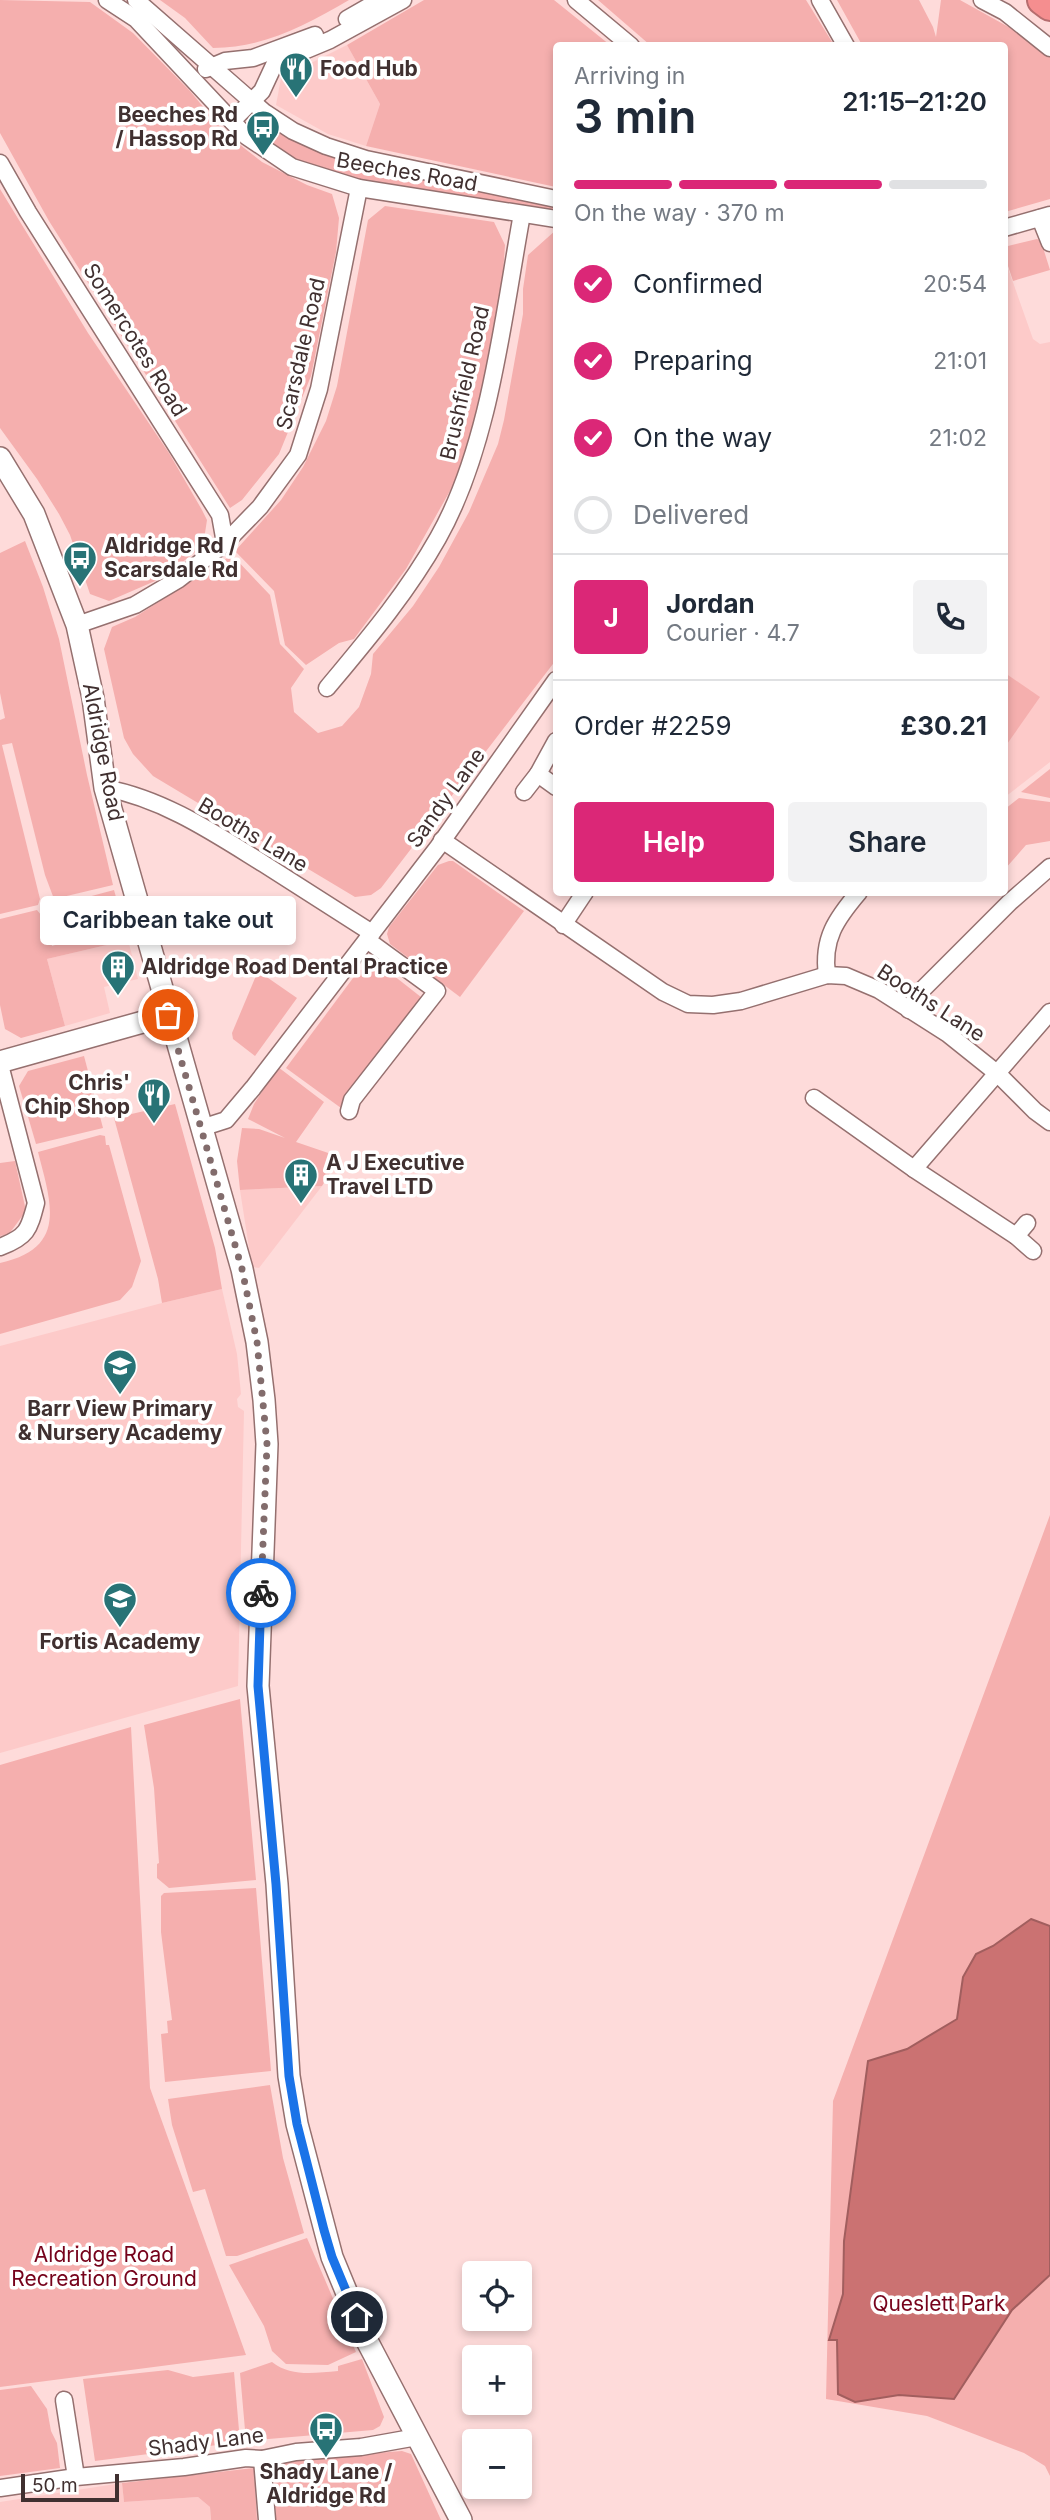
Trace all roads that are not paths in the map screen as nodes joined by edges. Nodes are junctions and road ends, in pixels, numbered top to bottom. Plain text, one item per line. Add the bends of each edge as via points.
1 (107, 0) edge
2 (136, 0) edge
3 (380, 0) edge
4 (403, 0) edge
5 (576, 0) edge
6 (820, 0) edge
7 (982, 0) edge
8 (1042, 0) edge
9 (1050, 6) edge
10 (627, 42) edge
11 (844, 42) edge
12 (1050, 48) edge
13 (213, 65) junction
14 (193, 79) junction
15 (253, 102) junction
16 (232, 121) junction
17 (0, 163) edge
18 (359, 188) junction
19 (553, 198) edge
20 (522, 214) junction
21 (1045, 216) edge
22 (553, 219) edge
23 (1008, 227) edge
24 (1050, 243) edge
25 (0, 458) edge
26 (225, 543) junction
27 (77, 625) junction
28 (553, 684) edge
29 (327, 688) dead end
30 (553, 746) edge
31 (538, 774) junction
32 (553, 785) edge
33 (105, 788) junction
34 (524, 792) dead end
35 (442, 840) junction
36 (1050, 867) edge
37 (582, 896) edge
38 (856, 896) edge
39 (1010, 901) edge
40 (562, 925) junction
41 (369, 936) junction
42 (827, 975) junction
43 (909, 1010) junction
44 (1050, 1012) edge
45 (168, 1015) junction
46 (0, 1064) edge
47 (998, 1074) junction
48 (814, 1098) dead end
49 (349, 1111) dead end
50 (1050, 1122) edge
51 (201, 1128) junction
52 (914, 1169) junction
53 (1027, 1223) dead end
54 (1016, 1236) junction
55 (0, 1247) edge
56 (1033, 1251) dead end
57 (60, 2401) dead end
58 (417, 2437) junction
59 (262, 2459) junction
60 (76, 2477) junction
61 (0, 2488) edge
62 (267, 2520) edge
63 (461, 2520) edge

1 - 14 street, Beeches Road via 136,19
2 - 13 street, Beeches Road
3 - 13 street via 327,31 253,58
4 - 15 street via 330,40 275,63
5 - 10 street
6 - 11 street
7 - 12 street
8 - 9 highway
13 - 14 street
13 - 15 street, Beeches Road
14 - 16 street, Beeches Road
15 - 16 street
15 - 19 street, Beeches Road via 293,131 366,159
16 - 18 street, Beeches Road via 292,167
17 - 26 street, Somercotes Road via 220,515
18 - 20 street, Beeches Road
18 - 26 street, Scarsdale Road via 319,389 298,455 260,507
20 - 22 street, Beeches Road
20 - 29 street, Brushfield Road via 483,417 463,481 439,536 397,604
21 - 23 street
21 - 24 street
25 - 27 street, Aldridge Road via 34,514
26 - 27 street, Scarsdale Road via 179,579 135,605
27 - 33 street, Aldridge Road
28 - 35 street, Sandy Lane
30 - 31 street
31 - 32 street
31 - 34 street
33 - 41 street, Booths Lane via 163,805 218,835
33 - 45 street, Aldridge Road
35 - 40 street, Booths Lane
35 - 41 street, Sandy Lane
36 - 39 street
37 - 40 street
38 - 42 street via 839,915 824,954
39 - 43 street via 920,992
40 - 42 street, Booths Lane via 688,1004 741,1002
41 - 49 street, Booths Lane via 437,992 352,1100
41 - 51 street, Sandy Lane via 226,1120
42 - 43 street, Booths Lane via 846,976 879,990
43 - 47 street, Booths Lane
44 - 47 street
45 - 46 street
45 - 51 street, Aldridge Road
46 - 55 street via 36,1203 20,1240
47 - 50 street, Booths Lane
47 - 52 street
48 - 52 street via 836,1104
51 - 58 street, Aldridge Road via 242,1269 264,1400 267,1444 258,1686 289,2076 332,2257 365,2337
52 - 54 street
53 - 54 street
54 - 56 street
57 - 60 street
58 - 59 street, Shady Lane
58 - 63 street, Aldridge Road
59 - 60 street, Shady Lane
59 - 62 street
60 - 61 street, Shady Lane

